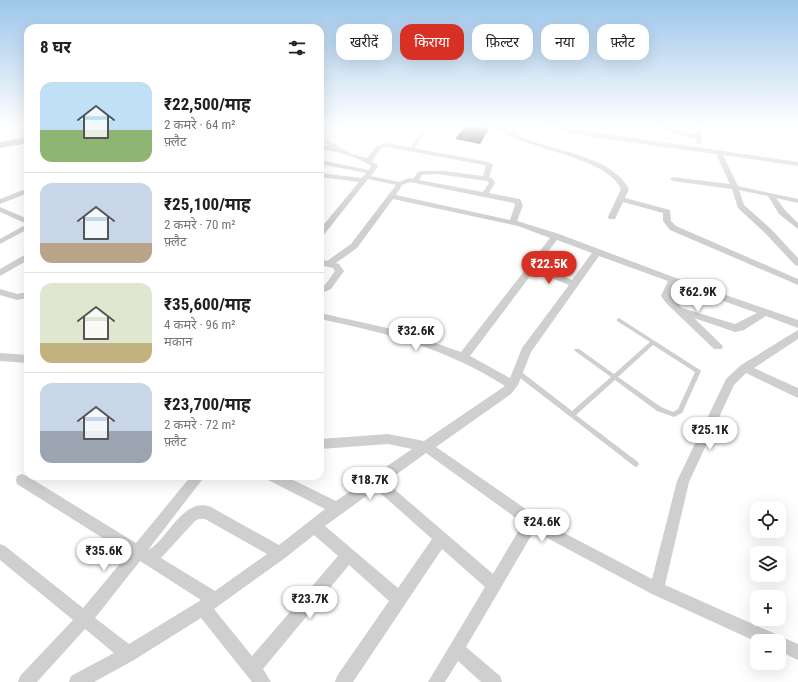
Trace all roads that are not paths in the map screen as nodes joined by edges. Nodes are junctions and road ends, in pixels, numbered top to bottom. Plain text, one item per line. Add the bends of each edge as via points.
1 (355, 157) edge
2 (371, 157) edge
3 (452, 157) edge
4 (575, 157) edge
5 (721, 157) edge
6 (755, 157) edge
7 (368, 161) junction
8 (324, 163) edge
9 (798, 164) edge
10 (324, 175) edge
11 (367, 176) junction
12 (485, 178) junction
13 (673, 179) dead end
14 (415, 180) junction
15 (400, 184) junction
16 (735, 187) junction
17 (24, 192) edge
18 (485, 194) junction
19 (391, 196) junction
20 (771, 196) junction
21 (621, 199) junction
22 (798, 201) edge
23 (0, 202) edge
24 (1, 211) edge
25 (782, 212) junction
26 (798, 216) edge
27 (612, 217) dead end
28 (24, 220) edge
29 (513, 222) junction
30 (798, 227) edge
31 (24, 228) edge
32 (324, 228) edge
33 (556, 236) junction
34 (0, 242) edge
35 (598, 252) junction
36 (24, 258) edge
37 (324, 263) edge
38 (798, 263) edge
39 (330, 264) junction
40 (532, 267) junction
41 (0, 273) edge
42 (673, 280) junction
43 (798, 282) edge
44 (574, 284) junction
45 (324, 289) edge
46 (0, 292) edge
47 (24, 296) edge
48 (679, 310) junction
49 (766, 312) junction
50 (324, 317) edge
51 (618, 320) dead end
52 (798, 324) edge
53 (798, 334) edge
54 (653, 342) junction
55 (718, 346) dead end
56 (577, 350) dead end
57 (0, 357) edge
58 (462, 358) junction
59 (24, 359) edge
60 (745, 368) junction
61 (517, 372) junction
62 (614, 377) junction
63 (513, 385) junction
64 (798, 393) edge
65 (572, 415) junction
66 (324, 444) edge
67 (427, 447) junction
68 (636, 464) dead end
69 (22, 480) dead end
70 (196, 480) edge
71 (280, 480) edge
72 (376, 481) junction
73 (337, 508) junction
74 (532, 522) junction
75 (314, 526) junction
76 (441, 538) junction
77 (0, 551) edge
78 (138, 552) junction
79 (280, 553) junction
80 (348, 555) junction
81 (151, 560) junction
82 (494, 585) junction
83 (657, 589) junction
84 (399, 599) junction
85 (209, 604) junction
86 (84, 619) junction
87 (758, 634) edge
88 (786, 646) edge
89 (456, 649) junction
90 (798, 652) edge
91 (128, 654) junction
92 (252, 668) junction
93 (26, 682) edge
94 (77, 682) edge
95 (263, 682) edge
96 (343, 682) edge
97 (436, 682) edge
98 (494, 682) edge

1 - 7 street
2 - 7 street
3 - 12 street via 489,164
4 - 21 street via 614,175 625,186
5 - 16 street
6 - 9 street
7 - 11 street via 375,166
8 - 11 street
10 - 11 street
11 - 15 street
11 - 32 street
12 - 14 street via 447,171 437,174 420,173
12 - 18 street via 490,179 492,183
13 - 16 street
14 - 15 street
14 - 18 street
15 - 19 street
16 - 20 street
16 - 38 street via 741,206
17 - 23 street
18 - 29 street via 512,199 519,203
19 - 29 street
19 - 39 street via 354,246
20 - 22 street
20 - 25 street
21 - 27 street
21 - 43 street via 667,212 667,221 673,228
24 - 28 street
25 - 26 street
25 - 30 street
29 - 33 street
31 - 34 street
33 - 35 street
33 - 40 street
35 - 42 street
35 - 44 street
36 - 41 street
37 - 39 street
39 - 45 street via 340,268 340,271
40 - 44 street
40 - 58 street
42 - 48 street via 666,296
42 - 49 street
44 - 61 street via 526,351
46 - 47 street via 18,297
48 - 49 street via 735,328
48 - 55 street
49 - 52 street
50 - 58 street via 423,342
51 - 54 lane
53 - 60 street
54 - 62 lane
54 - 62 lane via 698,371 680,411 674,415 666,413
56 - 62 lane
57 - 59 street
58 - 63 street via 478,364
60 - 64 street
60 - 83 street via 730,382 683,481
61 - 63 street
61 - 65 lane
62 - 65 lane
63 - 67 street
65 - 68 lane
66 - 67 street via 388,439
67 - 72 street
67 - 74 street
69 - 78 street
70 - 78 street
71 - 73 street
72 - 73 street
72 - 76 street
73 - 75 street
74 - 82 street
74 - 83 street
75 - 79 street
75 - 80 street
76 - 82 street
76 - 84 street
77 - 86 street
78 - 81 street
78 - 86 street
79 - 81 street via 206,512 199,512 190,516
79 - 85 street
80 - 84 street
80 - 92 street
81 - 85 street
82 - 89 street
83 - 87 street
84 - 96 street
85 - 91 street
85 - 92 street
86 - 91 street
86 - 93 street
88 - 90 street
89 - 97 street
89 - 98 street
91 - 94 street
92 - 95 street

